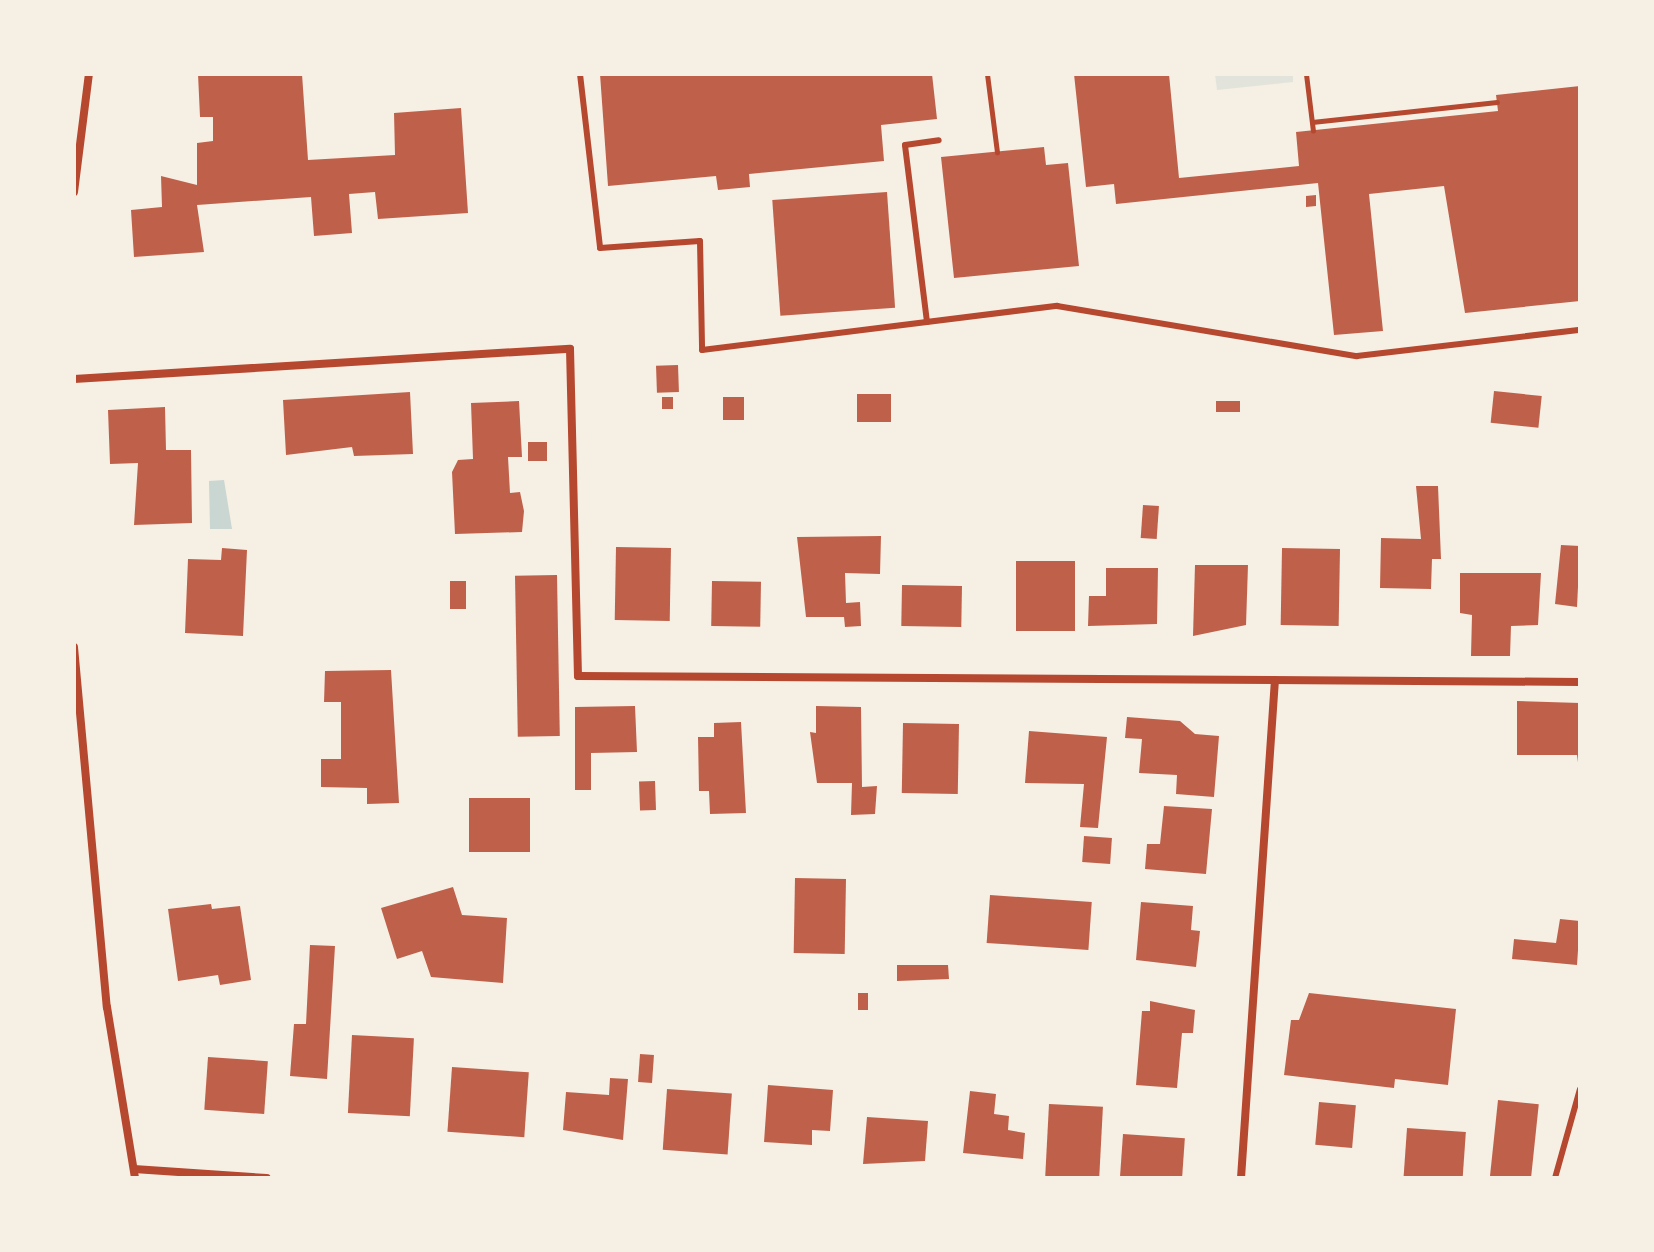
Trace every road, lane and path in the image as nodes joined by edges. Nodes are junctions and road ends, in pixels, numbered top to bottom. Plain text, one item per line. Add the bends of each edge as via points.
1 (89, 74) edge
2 (580, 74) edge
3 (987, 74) edge
4 (1306, 74) edge
5 (1497, 102) dead end
6 (1312, 122) junction
7 (1313, 131) dead end
8 (939, 140) dead end
9 (997, 152) dead end
10 (74, 192) edge
11 (927, 322) junction
12 (1580, 330) edge
13 (74, 379) edge
14 (74, 647) edge
15 (1275, 680) junction
16 (1580, 682) edge
17 (1580, 1089) edge
18 (135, 1174) edge
19 (267, 1178) edge
20 (1241, 1178) edge
21 (1555, 1178) edge

1 - 10 street
2 - 11 lane via 600,248 700,241 702,350
3 - 9 path
4 - 6 path
5 - 6 path
6 - 7 path
8 - 11 lane via 905,145
11 - 12 lane via 1057,306 1357,356
13 - 15 street via 570,349 578,676
14 - 18 street via 107,1007
15 - 16 street
15 - 20 street
17 - 21 lane
18 - 19 street

